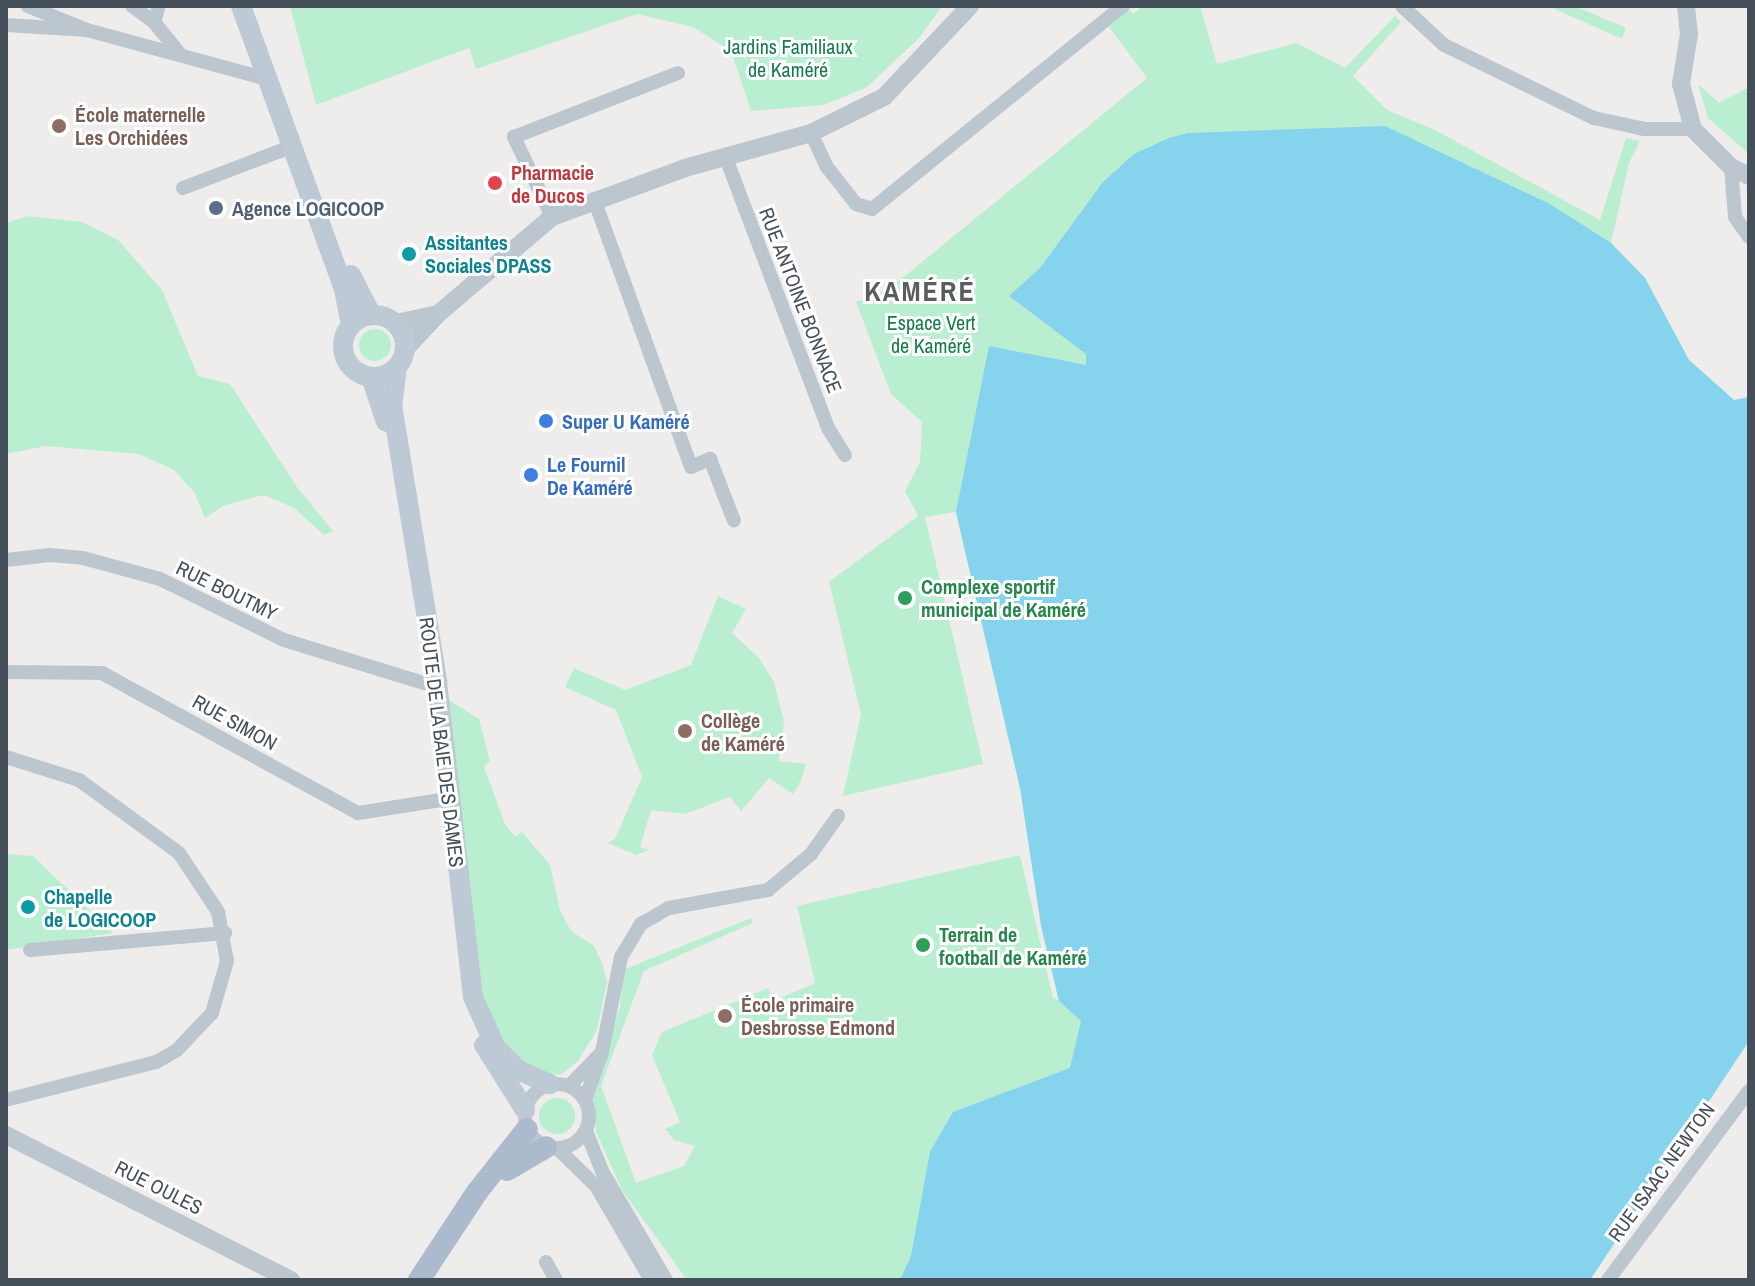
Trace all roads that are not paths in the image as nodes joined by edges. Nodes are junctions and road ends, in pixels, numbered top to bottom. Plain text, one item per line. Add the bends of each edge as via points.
1 (28, 6) edge
2 (132, 6) edge
3 (159, 6) edge
4 (241, 6) edge
5 (255, 6) edge
6 (970, 6) edge
7 (1123, 6) edge
8 (1402, 6) edge
9 (1686, 6) edge
10 (154, 22) junction
11 (6, 25) edge
12 (87, 30) junction
13 (180, 54) junction
14 (678, 73) dead end
15 (267, 79) junction
16 (1693, 129) junction
17 (811, 133) junction
18 (293, 146) junction
19 (726, 158) junction
20 (1731, 167) junction
21 (1749, 176) edge
22 (183, 188) dead end
23 (594, 199) junction
24 (552, 217) junction
25 (1749, 237) edge
26 (371, 314) junction
27 (438, 314) junction
28 (396, 323) junction
29 (351, 324) junction
30 (401, 358) junction
31 (371, 377) junction
32 (845, 455) dead end
33 (734, 521) dead end
34 (6, 560) edge
35 (6, 672) edge
36 (427, 684) junction
37 (6, 757) edge
38 (441, 800) junction
39 (838, 816) dead end
40 (225, 933) junction
41 (30, 950) dead end
42 (602, 1052) junction
43 (560, 1085) junction
44 (1749, 1091) edge
45 (6, 1100) edge
46 (585, 1100) junction
47 (526, 1120) junction
48 (586, 1131) junction
49 (6, 1135) edge
50 (552, 1148) junction
51 (477, 1192) junction
52 (546, 1262) dead end
53 (291, 1280) edge
54 (419, 1280) edge
55 (556, 1280) edge
56 (651, 1280) edge
57 (666, 1280) edge
58 (1608, 1280) edge

1 - 12 street
2 - 10 street
3 - 10 street
4 - 15 main road
5 - 26 main road via 356,290
6 - 17 street via 884,97
7 - 17 street via 872,209 864,210 846,191
8 - 16 street via 1444,45 1594,118 1644,129
9 - 16 street via 1689,34 1681,84
10 - 13 street
11 - 12 street
12 - 13 street
13 - 15 street
14 - 24 street via 514,137
15 - 18 main road
16 - 20 street
17 - 19 street
18 - 22 street
18 - 29 main road via 344,289
19 - 23 street
19 - 32 street, RUE ANTOINE BONNACE via 828,428
20 - 21 street
20 - 25 street via 1735,217
23 - 24 street
23 - 33 street via 691,467 710,459
24 - 27 street
26 - 28 main road
26 - 29 main road
27 - 28 street
27 - 30 street
28 - 30 main road
29 - 31 main road via 344,336 344,354 354,370
30 - 31 main road
30 - 43 main road, ROUTE DE LA BAIE DES DAMES via 392,405 437,681 473,997 496,1048 518,1070
31 - 36 main road, ROUTE DE LA BAIE DES DAMES via 383,409
34 - 36 street, RUE BOUTMY via 83,558 160,579 284,640
35 - 38 street, RUE SIMON via 102,673 358,813
36 - 38 main road, ROUTE DE LA BAIE DES DAMES
37 - 40 street via 47,766 126,810 179,853 218,912
38 - 47 main road, ROUTE DE LA BAIE DES DAMES via 466,998 486,1050
39 - 42 street via 811,854 768,890 669,908 641,924 621,957
40 - 41 street
40 - 45 street via 223,987 212,1013 177,1050 156,1062
42 - 43 street
42 - 46 street
43 - 46 street
43 - 47 street via 534,1094
44 - 58 street, RUE ISAAC NEWTON
46 - 48 street
47 - 50 street
47 - 51 main road
48 - 50 street via 574,1144
48 - 57 street via 602,1171
49 - 53 street, RUE OULES
50 - 51 main road
50 - 56 street via 596,1186
51 - 54 main road
52 - 55 street

